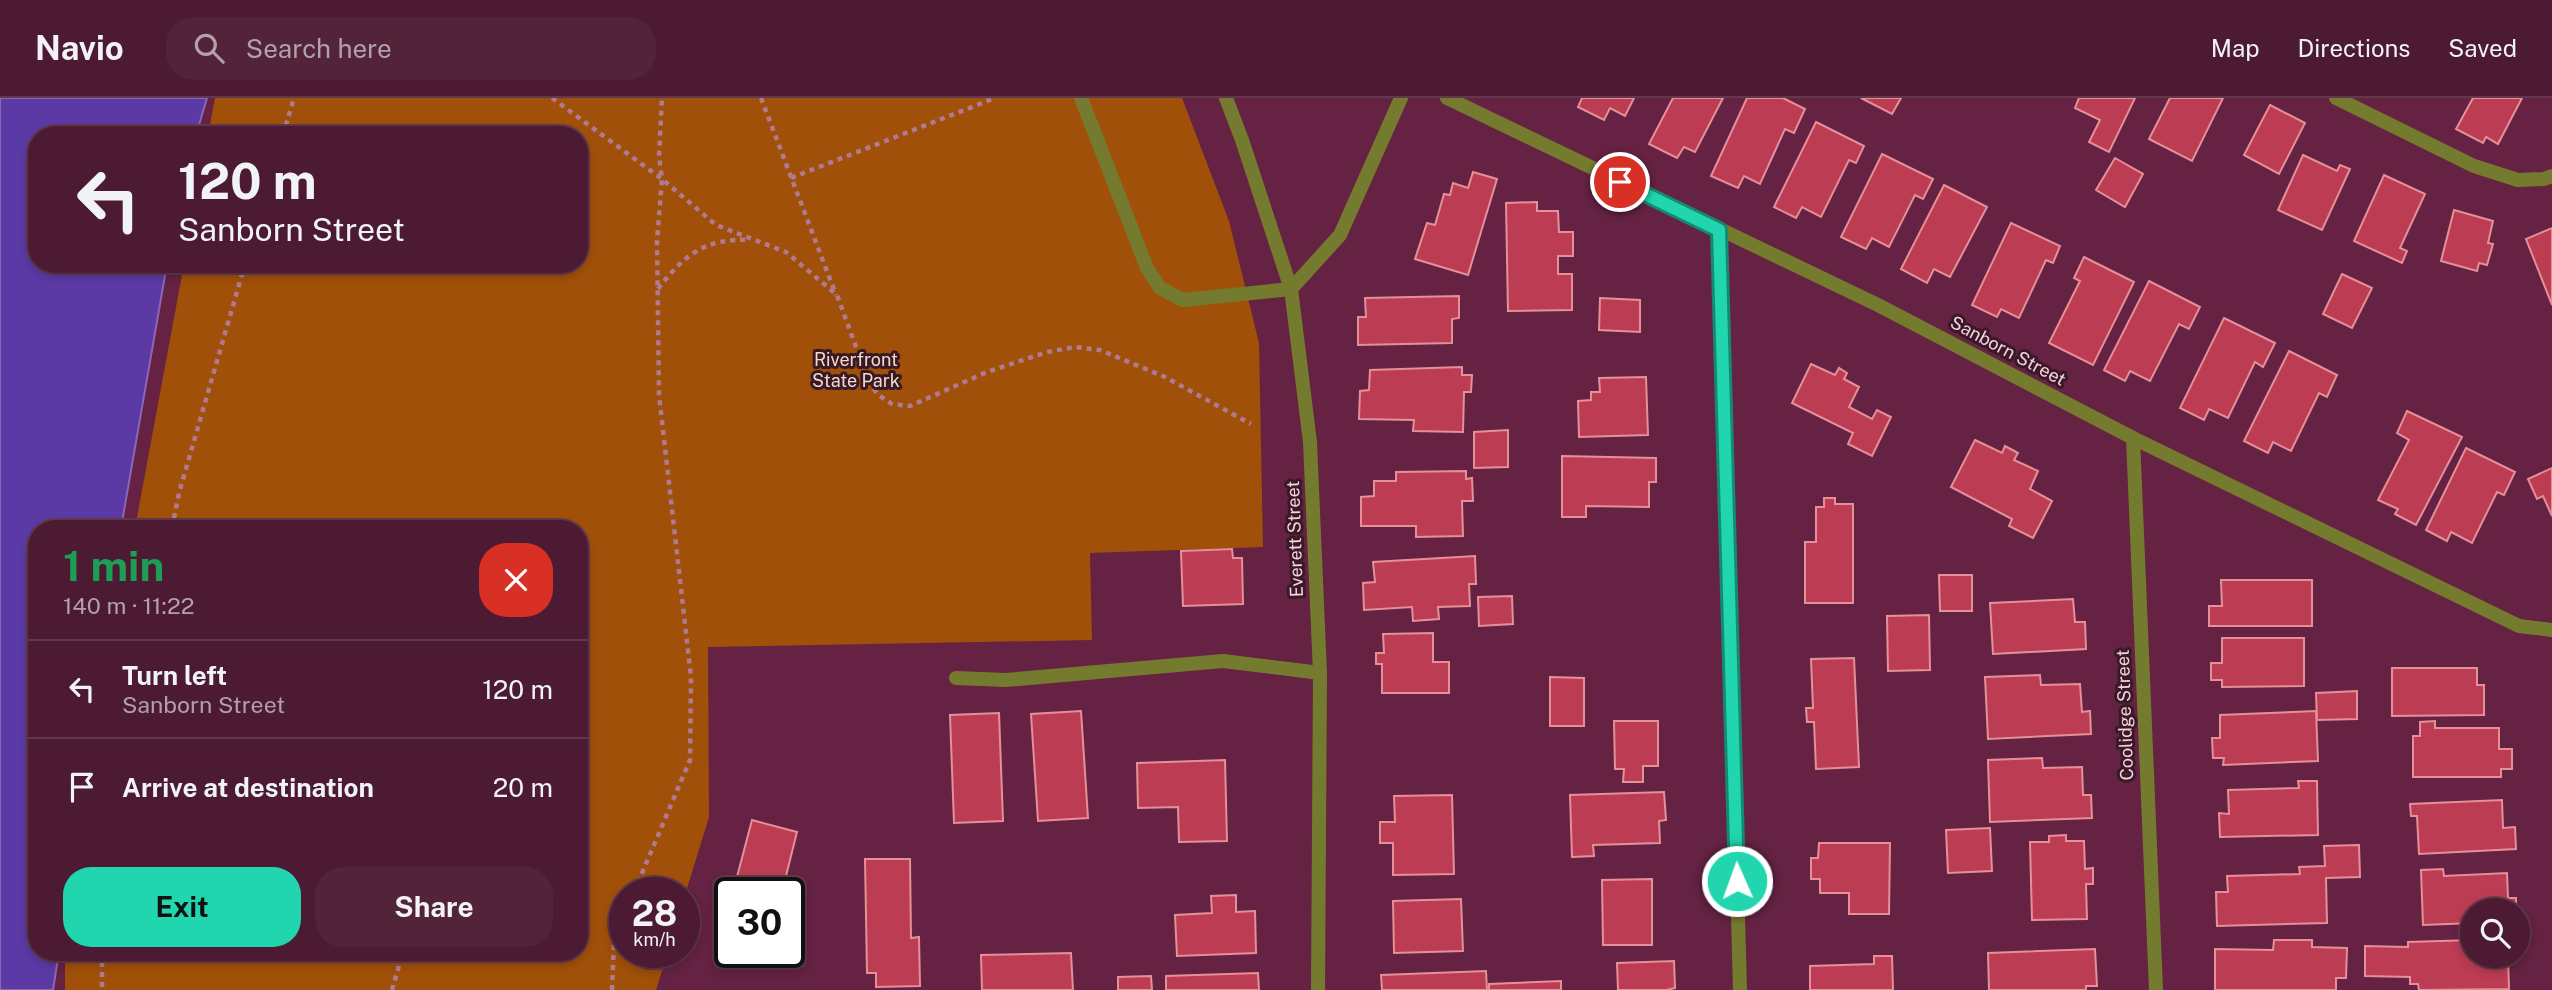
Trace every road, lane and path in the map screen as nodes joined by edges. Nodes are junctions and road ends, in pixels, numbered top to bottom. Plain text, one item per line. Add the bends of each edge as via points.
1 (295, 98) edge
2 (552, 98) edge
3 (662, 98) edge
4 (761, 98) edge
5 (995, 98) edge
6 (1081, 98) edge
7 (1226, 98) edge
8 (1401, 98) edge
9 (1447, 98) edge
10 (2336, 98) edge
11 (287, 126) edge
12 (2552, 176) edge
13 (791, 178) junction
14 (662, 179) junction
15 (1719, 230) junction
16 (756, 240) junction
17 (242, 273) edge
18 (1291, 289) junction
19 (657, 290) junction
20 (837, 295) junction
21 (1251, 424) dead end
22 (2133, 438) junction
23 (174, 520) edge
24 (2552, 630) edge
25 (1320, 673) junction
26 (956, 678) dead end
27 (640, 877) edge
28 (102, 961) edge
29 (400, 961) edge
30 (613, 968) edge
31 (102, 990) edge
32 (392, 990) edge
33 (612, 990) edge
34 (1318, 990) edge
35 (1740, 990) edge
36 (2156, 990) edge

1 - 11 path
2 - 14 path
3 - 14 path
4 - 13 path
5 - 13 path
6 - 18 street via 1147,268 1160,288 1183,300
7 - 18 street, Everett Street
8 - 18 street via 1340,235
9 - 15 street, Sanborn Street
10 - 12 street via 2474,166 2518,180
13 - 20 path
14 - 16 path via 716,225
14 - 19 path
15 - 22 street, Sanborn Street via 1878,305
15 - 35 street
16 - 19 path via 726,239 700,249 676,265
16 - 20 path via 786,252
17 - 23 path
18 - 25 street, Everett Street via 1310,442
19 - 27 path via 659,395 691,677 690,760
20 - 21 path via 867,377 877,394 892,404 910,406 987,372 1075,347 1100,350 1165,376
22 - 24 street, Sanborn Street via 2519,626
22 - 36 street, Coolidge Street
25 - 26 street via 1223,661 1006,680
25 - 34 street, Everett Street
28 - 31 path
29 - 32 path
30 - 33 path

